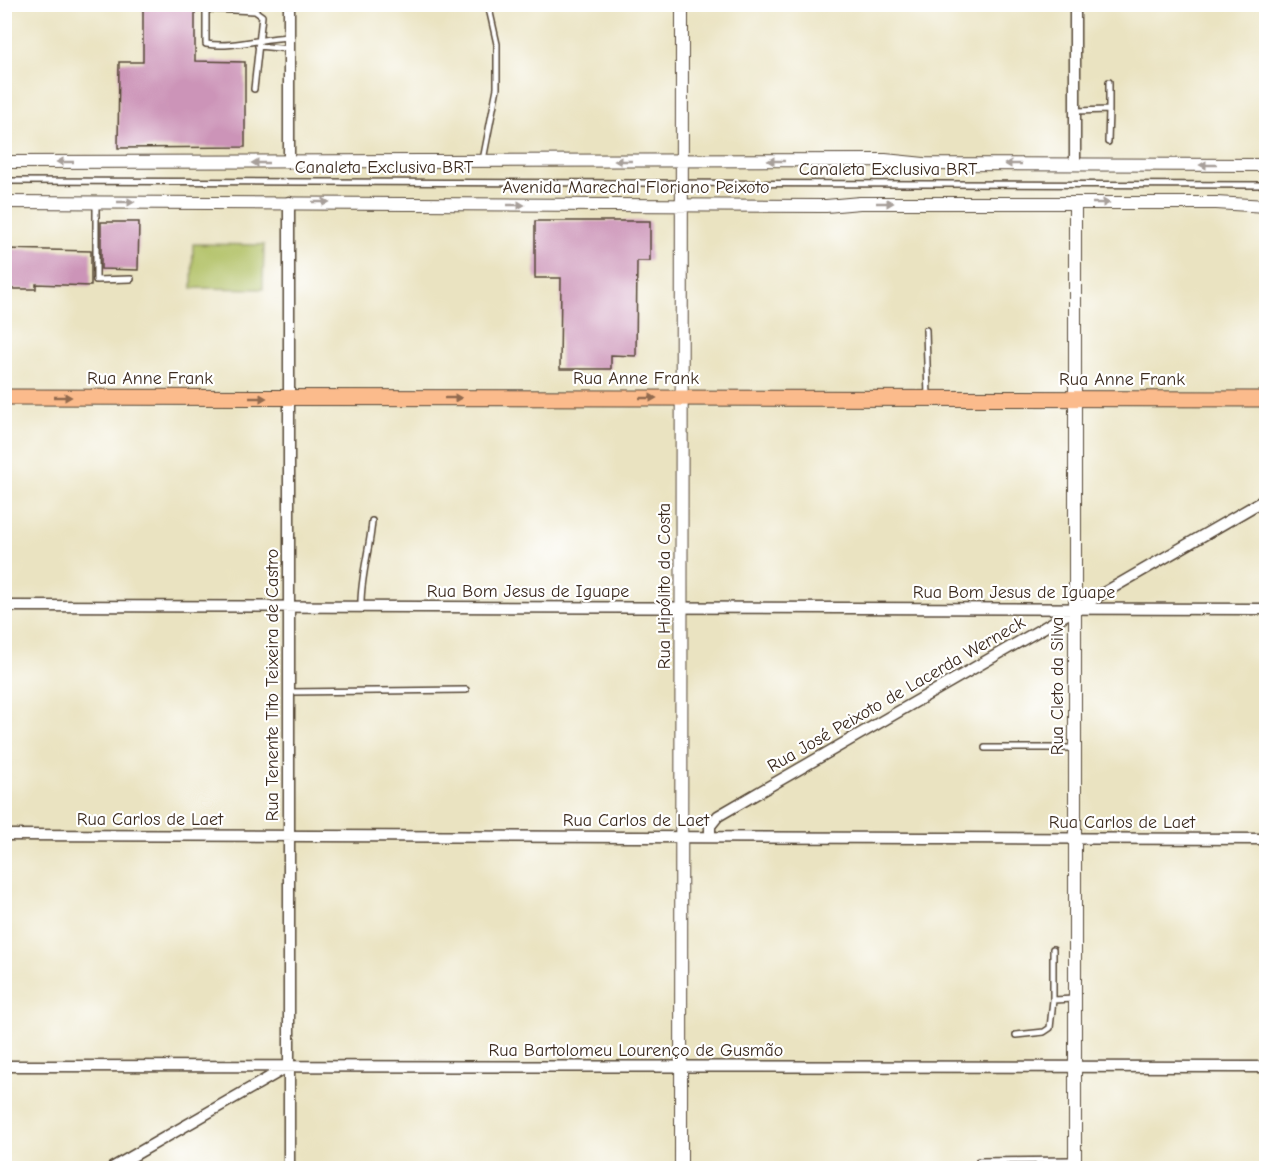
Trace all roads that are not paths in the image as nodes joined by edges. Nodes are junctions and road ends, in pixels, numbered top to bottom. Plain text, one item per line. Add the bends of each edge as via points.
1 (289, 4) edge
2 (488, 4) edge
3 (682, 4) edge
4 (1076, 4) edge
5 (258, 39) junction
6 (249, 43) junction
7 (289, 43) junction
8 (259, 47) junction
9 (1109, 82) dead end
10 (254, 89) dead end
11 (1108, 110) junction
12 (1075, 111) junction
13 (1108, 142) dead end
14 (483, 160) junction
15 (682, 161) junction
16 (4, 162) edge
17 (289, 163) junction
18 (1075, 164) junction
19 (1266, 165) edge
20 (4, 181) edge
21 (682, 183) junction
22 (1266, 185) edge
23 (4, 202) edge
24 (96, 202) junction
25 (289, 202) junction
26 (1075, 203) junction
27 (682, 206) junction
28 (1266, 206) edge
29 (130, 279) dead end
30 (926, 330) dead end
31 (4, 397) edge
32 (289, 398) junction
33 (682, 398) junction
34 (928, 398) junction
35 (1075, 398) junction
36 (1266, 399) edge
37 (1266, 499) edge
38 (372, 521) dead end
39 (4, 606) edge
40 (289, 606) junction
41 (361, 607) junction
42 (682, 608) junction
43 (1076, 609) junction
44 (1266, 609) edge
45 (466, 690) dead end
46 (289, 692) junction
47 (985, 748) dead end
48 (1075, 748) junction
49 (4, 835) edge
50 (289, 836) junction
51 (681, 837) junction
52 (710, 837) junction
53 (1075, 838) junction
54 (1266, 838) edge
55 (1053, 949) dead end
56 (1075, 999) junction
57 (1053, 1000) junction
58 (1016, 1035) dead end
59 (4, 1066) edge
60 (289, 1066) junction
61 (681, 1067) junction
62 (1075, 1067) junction
63 (1266, 1067) edge
64 (979, 1161) dead end
65 (1075, 1164) edge
66 (112, 1168) edge
67 (289, 1168) edge
68 (681, 1168) edge

1 - 7 street
2 - 14 lane via 497,44 497,88
3 - 15 street, Rua Hipólito da Costa
4 - 12 street
5 - 6 lane
5 - 6 lane via 262,16 255,11 206,11 206,44
5 - 7 lane
5 - 8 lane
6 - 8 lane
7 - 8 lane
7 - 17 street
8 - 10 lane
9 - 11 lane
11 - 12 lane
11 - 13 lane
12 - 18 street
15 -> 14 street, Avenida Marechal Floriano Peixoto
14 - 17 street, Avenida Marechal Floriano Peixoto
18 -> 15 street, Avenida Marechal Floriano Peixoto
15 - 21 street, Rua Hipólito da Costa
17 -> 16 street, Avenida Marechal Floriano Peixoto
19 -> 18 street, Avenida Marechal Floriano Peixoto
20 - 21 lane, Canaleta Exclusiva BRT
21 - 22 lane, Canaleta Exclusiva BRT
21 - 27 street, Rua Hipólito da Costa
23 - 24 street, Avenida Marechal Floriano Peixoto
24 -> 25 street, Avenida Marechal Floriano Peixoto
24 - 29 lane via 96,279
25 -> 27 street, Avenida Marechal Floriano Peixoto
25 - 32 street, Rua Tenente Tito Teixeira de Castro
27 -> 26 street, Avenida Marechal Floriano Peixoto
26 -> 28 street, Avenida Marechal Floriano Peixoto
26 - 35 street, Rua Cleto da Silva
27 - 33 street, Rua Hipólito da Costa
30 - 34 lane
31 -> 32 main road, Rua Anne Frank
32 -> 33 main road, Rua Anne Frank
32 - 40 street, Rua Tenente Tito Teixeira de Castro
33 - 34 main road, Rua Anne Frank
33 - 42 street, Rua Hipólito da Costa
34 - 35 main road, Rua Anne Frank
35 - 36 main road, Rua Anne Frank
35 - 43 street, Rua Cleto da Silva
37 - 43 street, Rua José Peixoto de Lacerda Werneck
38 - 41 lane
39 - 40 street, Rua Bom Jesus de Iguape
40 - 41 street, Rua Bom Jesus de Iguape
40 - 46 street, Rua Tenente Tito Teixeira de Castro
41 - 42 street, Rua Bom Jesus de Iguape
42 - 43 street, Rua Bom Jesus de Iguape
42 - 51 street, Rua Hipólito da Costa
43 - 44 street, Rua Bom Jesus de Iguape
43 - 48 street, Rua Cleto da Silva
43 - 52 street, Rua José Peixoto de Lacerda Werneck via 718,816
45 - 46 lane
46 - 50 street, Rua Tenente Tito Teixeira de Castro
47 - 48 lane
48 - 53 street, Rua Cleto da Silva
49 - 50 street, Rua Carlos de Laet
50 - 51 street, Rua Carlos de Laet
50 - 60 street, Rua Tenente Tito Teixeira de Castro
51 - 52 street, Rua Carlos de Laet
51 - 61 street, Rua Hipólito da Costa
52 - 53 street, Rua Carlos de Laet
53 - 54 street, Rua Carlos de Laet
53 - 56 street, Rua Cleto da Silva
55 - 57 lane
56 - 57 lane
56 - 62 street, Rua Cleto da Silva
57 - 58 lane via 1050,1028
59 - 60 street, Rua Bartolomeu Lourenço de Gusmão
60 - 61 street, Rua Bartolomeu Lourenço de Gusmão
60 - 66 street
60 - 67 street, Rua Tenente Tito Teixeira de Castro
61 - 62 street, Rua Bartolomeu Lourenço de Gusmão
61 - 68 street, Rua Hipólito da Costa
62 - 63 street, Rua Bartolomeu Lourenço de Gusmão
62 - 65 street, Rua Cleto da Silva
64 - 65 lane

